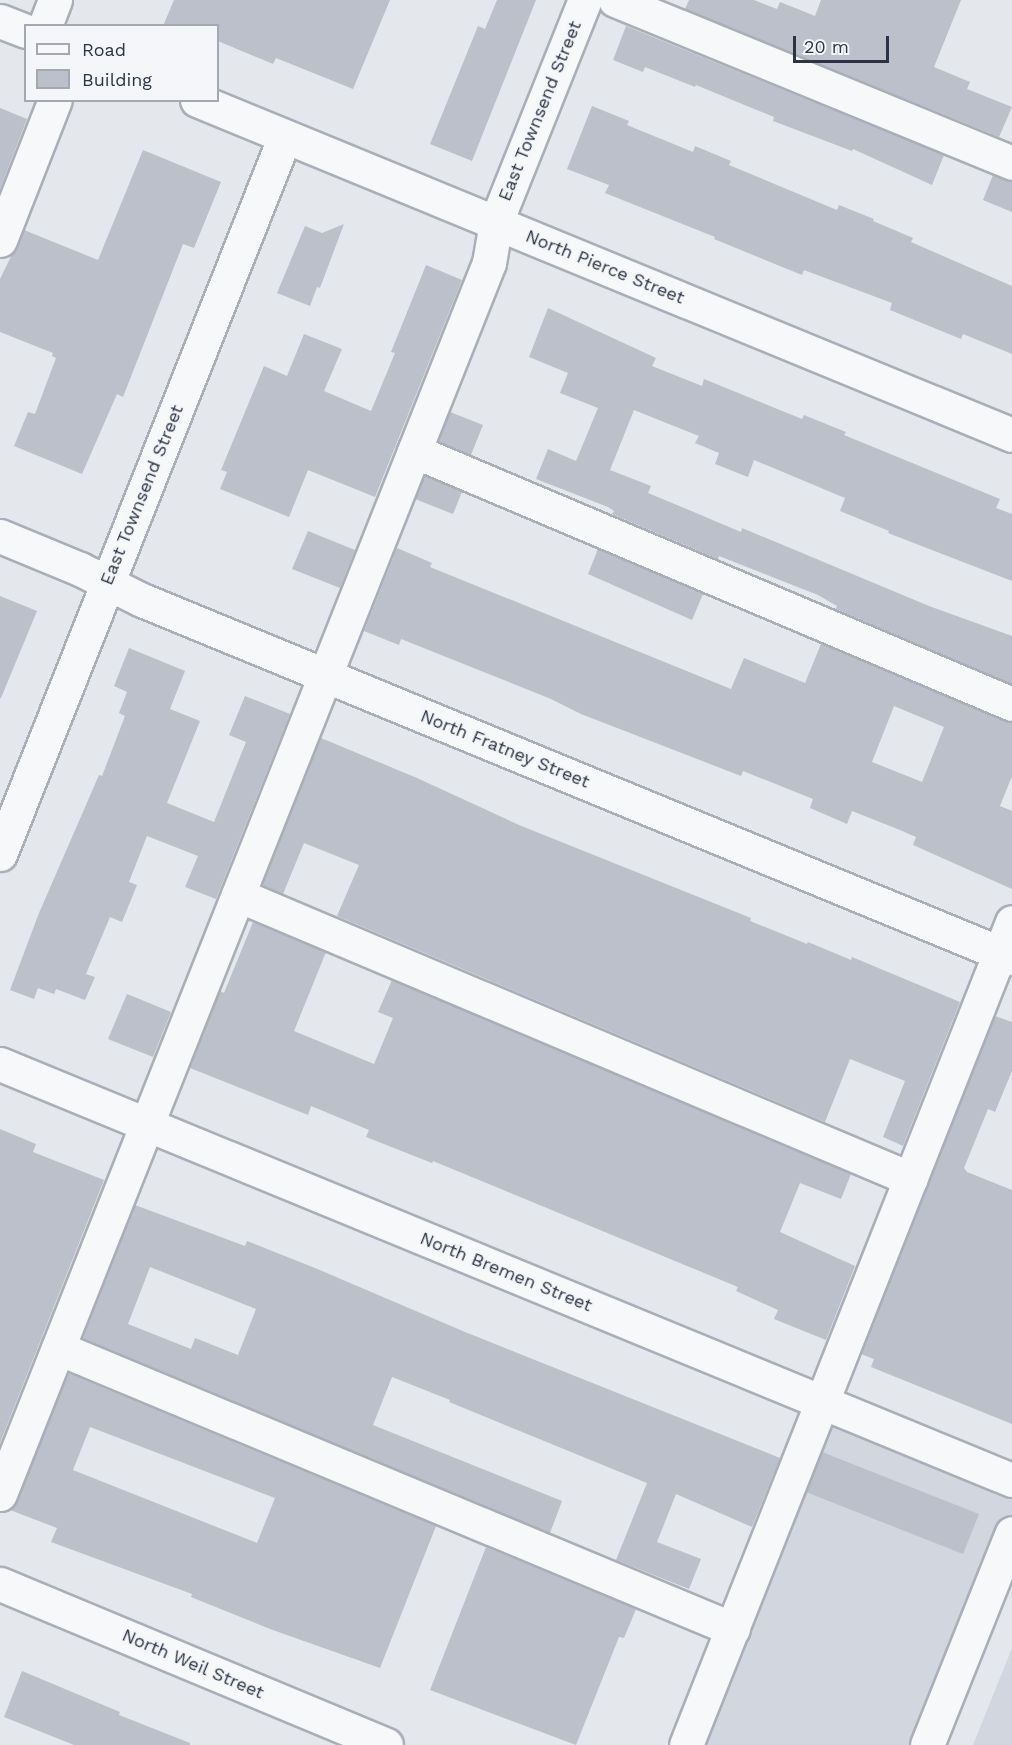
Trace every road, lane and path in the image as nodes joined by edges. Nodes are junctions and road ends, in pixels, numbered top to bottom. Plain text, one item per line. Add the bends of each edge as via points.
1 (55, 0) edge
2 (585, 0) edge
3 (615, 0) edge
4 (0, 21) edge
5 (46, 24) edge
6 (24, 30) edge
7 (54, 102) edge
8 (202, 102) edge
9 (285, 136) junction
10 (1012, 163) edge
11 (496, 222) junction
12 (0, 240) edge
13 (1012, 435) edge
14 (414, 451) junction
15 (0, 536) edge
16 (107, 582) junction
17 (325, 675) junction
18 (1012, 704) edge
19 (0, 854) edge
20 (238, 895) junction
21 (1012, 922) edge
22 (1006, 955) edge
23 (0, 1065) edge
24 (147, 1125) junction
25 (910, 1179) junction
26 (58, 1348) junction
27 (823, 1402) junction
28 (1012, 1480) edge
29 (0, 1494) edge
30 (1012, 1533) edge
31 (0, 1584) edge
32 (732, 1629) junction
33 (386, 1745) edge
34 (686, 1745) edge
35 (927, 1745) edge

1 - 5 street
2 - 11 street, East Townsend Street
3 - 10 street
4 - 6 street
7 - 12 street
8 - 9 street, North Pierce Street
9 - 11 street, North Pierce Street
9 - 16 street, East Townsend Street
11 - 13 street, North Pierce Street
11 - 14 street, East Townsend Street via 489,262
14 - 17 street, East Townsend Street
14 - 18 street
15 - 16 street, North Fratney Street
16 - 17 street, North Fratney Street
16 - 19 street, East Townsend Street
17 - 20 street, East Townsend Street
17 - 22 street, North Fratney Street
20 - 24 street, East Townsend Street
20 - 25 street
21 - 22 street
22 - 25 street
23 - 24 street, North Bremen Street
24 - 26 street, East Townsend Street
24 - 27 street, North Bremen Street
25 - 27 street
26 - 29 street, East Townsend Street
26 - 32 street
27 - 28 street, North Bremen Street
27 - 32 street
30 - 35 street
31 - 33 street, North Weil Street
32 - 34 street

